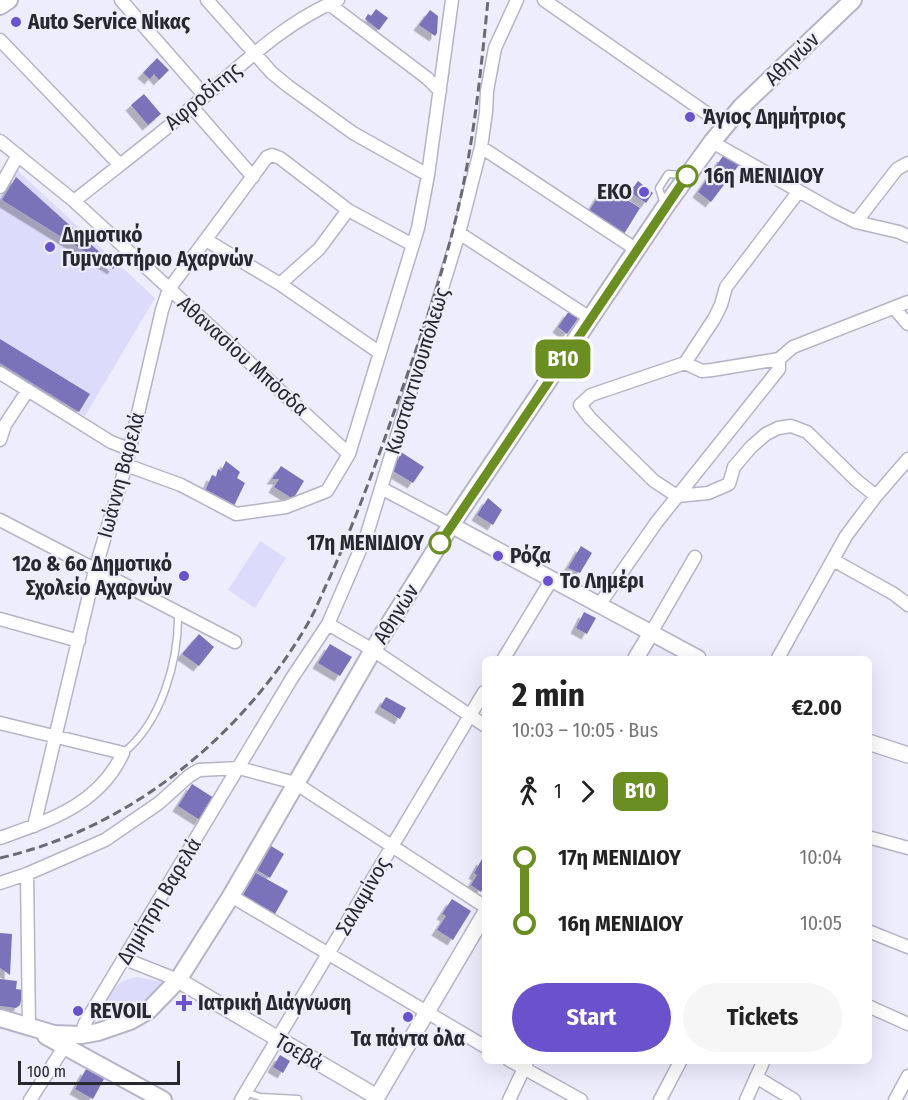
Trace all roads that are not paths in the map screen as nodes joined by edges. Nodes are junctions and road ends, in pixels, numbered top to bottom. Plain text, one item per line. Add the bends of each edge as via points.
1 (9, 0) edge
2 (121, 0) edge
3 (207, 0) edge
4 (452, 0) edge
5 (517, 0) edge
6 (544, 0) edge
7 (853, 0) edge
8 (334, 2) edge
9 (0, 6) edge
10 (0, 40) edge
11 (255, 53) junction
12 (440, 91) junction
13 (205, 96) junction
14 (192, 107) junction
15 (725, 126) junction
16 (0, 141) edge
17 (712, 142) junction
18 (481, 147) junction
19 (18, 155) junction
20 (908, 163) edge
21 (120, 165) junction
22 (428, 175) junction
23 (253, 177) junction
24 (0, 187) edge
25 (799, 191) junction
26 (74, 201) junction
27 (348, 210) junction
28 (856, 222) junction
29 (459, 233) junction
30 (908, 236) edge
31 (206, 240) junction
32 (413, 245) junction
33 (637, 250) junction
34 (280, 284) junction
35 (169, 289) junction
36 (908, 302) edge
37 (894, 308) junction
38 (590, 318) junction
39 (908, 324) edge
40 (380, 353) junction
41 (779, 359) junction
42 (685, 363) junction
43 (0, 373) edge
44 (28, 390) junction
45 (0, 440) edge
46 (129, 449) junction
47 (349, 454) junction
48 (907, 462) edge
49 (126, 465) junction
50 (381, 488) junction
51 (677, 496) junction
52 (876, 496) junction
53 (0, 520) edge
54 (451, 525) junction
55 (695, 557) dead end
56 (833, 560) junction
57 (95, 570) junction
58 (552, 579) junction
59 (599, 605) junction
60 (908, 605) edge
61 (178, 613) junction
62 (0, 619) edge
63 (328, 624) junction
64 (651, 633) junction
65 (79, 641) junction
66 (235, 642) dead end
67 (373, 650) junction
68 (505, 656) edge
69 (637, 656) edge
70 (694, 656) edge
71 (779, 656) edge
72 (482, 695) edge
73 (470, 716) junction
74 (0, 723) edge
75 (482, 724) edge
76 (55, 736) junction
77 (872, 743) edge
78 (123, 753) junction
79 (908, 755) edge
80 (239, 768) junction
81 (296, 783) junction
82 (34, 825) junction
83 (0, 838) edge
84 (872, 838) edge
85 (392, 846) junction
86 (908, 848) edge
87 (27, 874) junction
88 (0, 883) edge
89 (231, 896) junction
90 (482, 905) edge
91 (482, 918) edge
92 (872, 933) edge
93 (908, 947) edge
94 (328, 955) junction
95 (125, 959) junction
96 (178, 980) junction
97 (872, 1008) edge
98 (427, 1012) junction
99 (0, 1018) edge
100 (908, 1024) edge
101 (29, 1028) junction
102 (79, 1037) junction
103 (278, 1040) junction
104 (482, 1045) edge
105 (679, 1064) edge
106 (762, 1064) edge
107 (526, 1065) edge
108 (908, 1076) edge
109 (756, 1077) junction
110 (244, 1096) edge
111 (156, 1098) edge
112 (298, 1099) edge
113 (377, 1099) edge
114 (30, 1100) edge
115 (510, 1100) edge
116 (582, 1100) edge
117 (660, 1100) edge
118 (746, 1100) edge
119 (794, 1100) edge
120 (895, 1100) edge

1 - 9 main road
2 - 13 street
3 - 11 street
4 - 12 street, Κωσταντινουπόλεως
5 - 18 street, Κωσταντινουπόλεως via 495,48
6 - 15 street
7 - 15 main road, Αθηνών
8 - 11 street, Αφροδίτης via 290,25
8 - 12 street
10 - 21 street
11 - 13 street, Αφροδίτης
11 - 22 street via 280,80 353,133
12 - 22 street, Κωσταντινουπόλεως
13 - 14 street, Αφροδίτης
14 - 21 street, Αφροδίτης
14 - 23 street
15 - 17 main road, Αθηνών
16 - 19 street, Αθανασίου Μπόσδα
17 - 25 street
17 - 33 main road, Αθηνών
18 - 29 street, Κωσταντινουπόλεως
18 - 33 street
19 - 24 street
19 - 26 street, Αθανασίου Μπόσδα
20 - 28 street via 897,169
21 - 26 street, Αφροδίτης
22 - 32 street, Κωσταντινουπόλεως
23 - 27 street, Ιωάννη Βαρελά via 272,155
23 - 31 street, Ιωάννη Βαρελά
25 - 28 street
25 - 42 street via 726,287 714,319
26 - 35 street, Αθανασίου Μπόσδα
27 - 32 street
27 - 34 street via 319,249
28 - 30 street
29 - 38 street
29 - 50 street, Κωσταντινουπόλεως
31 - 34 street
31 - 35 street, Ιωάννη Βαρελά
32 - 40 street, Κωσταντινουπόλεως
33 - 38 main road, Αθηνών
34 - 40 street
35 - 46 street, Ιωάννη Βαρελά
35 - 47 street, Αθανασίου Μπόσδα
36 - 37 street
37 - 39 street
37 - 41 street via 793,347
38 - 54 main road, Αθηνών
40 - 47 street, Κωσταντινουπόλεως
41 - 42 street via 702,371
41 - 51 street via 779,369
42 - 51 street via 591,395 580,405 654,480
43 - 44 street
44 - 45 street
44 - 46 street via 111,442
46 - 49 street, Ιωάννη Βαρελά
47 - 49 street, Κωσταντινουπόλεως via 327,492 286,507 236,514 181,485
48 - 52 street
49 - 57 street, Ιωάννη Βαρελά
50 - 54 street
50 - 63 street, Κωσταντινουπόλεως via 367,534
51 - 52 street via 708,493 729,484 734,467 751,447 766,434 785,426 807,432
51 - 59 street
52 - 56 street
53 - 57 street
54 - 58 street
54 - 67 main road, Αθηνών
55 - 64 street
56 - 60 street
56 - 71 street
57 - 61 street
57 - 65 street, Ιωάννη Βαρελά
58 - 59 street
58 - 68 street
59 - 64 street
61 - 66 street
61 - 78 lane via 178,639 170,675 154,714 135,744
62 - 65 street
63 - 67 street
63 - 80 street, Δημήτρη Βαρελά
64 - 69 street
64 - 70 street
65 - 76 street, Ιωάννη Βαρελά
67 - 73 street
67 - 81 main road, Αθηνών
72 - 73 street, Σαλαμίνος
73 - 75 street
73 - 85 street, Σαλαμίνος
74 - 76 street
76 - 78 street
76 - 82 street, Ιωάννη Βαρελά
77 - 79 street
78 - 82 street via 115,770 94,794
80 - 81 street
80 - 87 street via 199,770 105,840
80 - 95 street, Δημήτρη Βαρελά
81 - 85 street
81 - 89 main road, Αθηνών
82 - 83 street
84 - 86 street
85 - 90 street
85 - 94 street, Σαλαμίνος
87 - 88 street
87 - 101 street
89 - 94 street
89 - 96 main road, Αθηνών
91 - 98 street
92 - 93 street
94 - 98 street
94 - 103 street, Σαλαμίνος
95 - 96 street, Τσεβά
95 - 102 street, Δημήτρη Βαρελά
96 - 102 main road, Αθηνών via 149,1011
96 - 103 street, Τσεβά
97 - 100 street
98 - 104 street
98 - 113 street
99 - 101 main road
101 - 102 main road
102 - 111 main road via 89,1057
102 - 114 street, Δημήτρη Βαρελά
103 - 110 street, Σαλαμίνος
103 - 113 street, Τσεβά
105 - 117 street
106 - 109 street
107 - 115 street
107 - 116 street
108 - 120 street
109 - 118 street
109 - 119 street
110 - 112 lane

